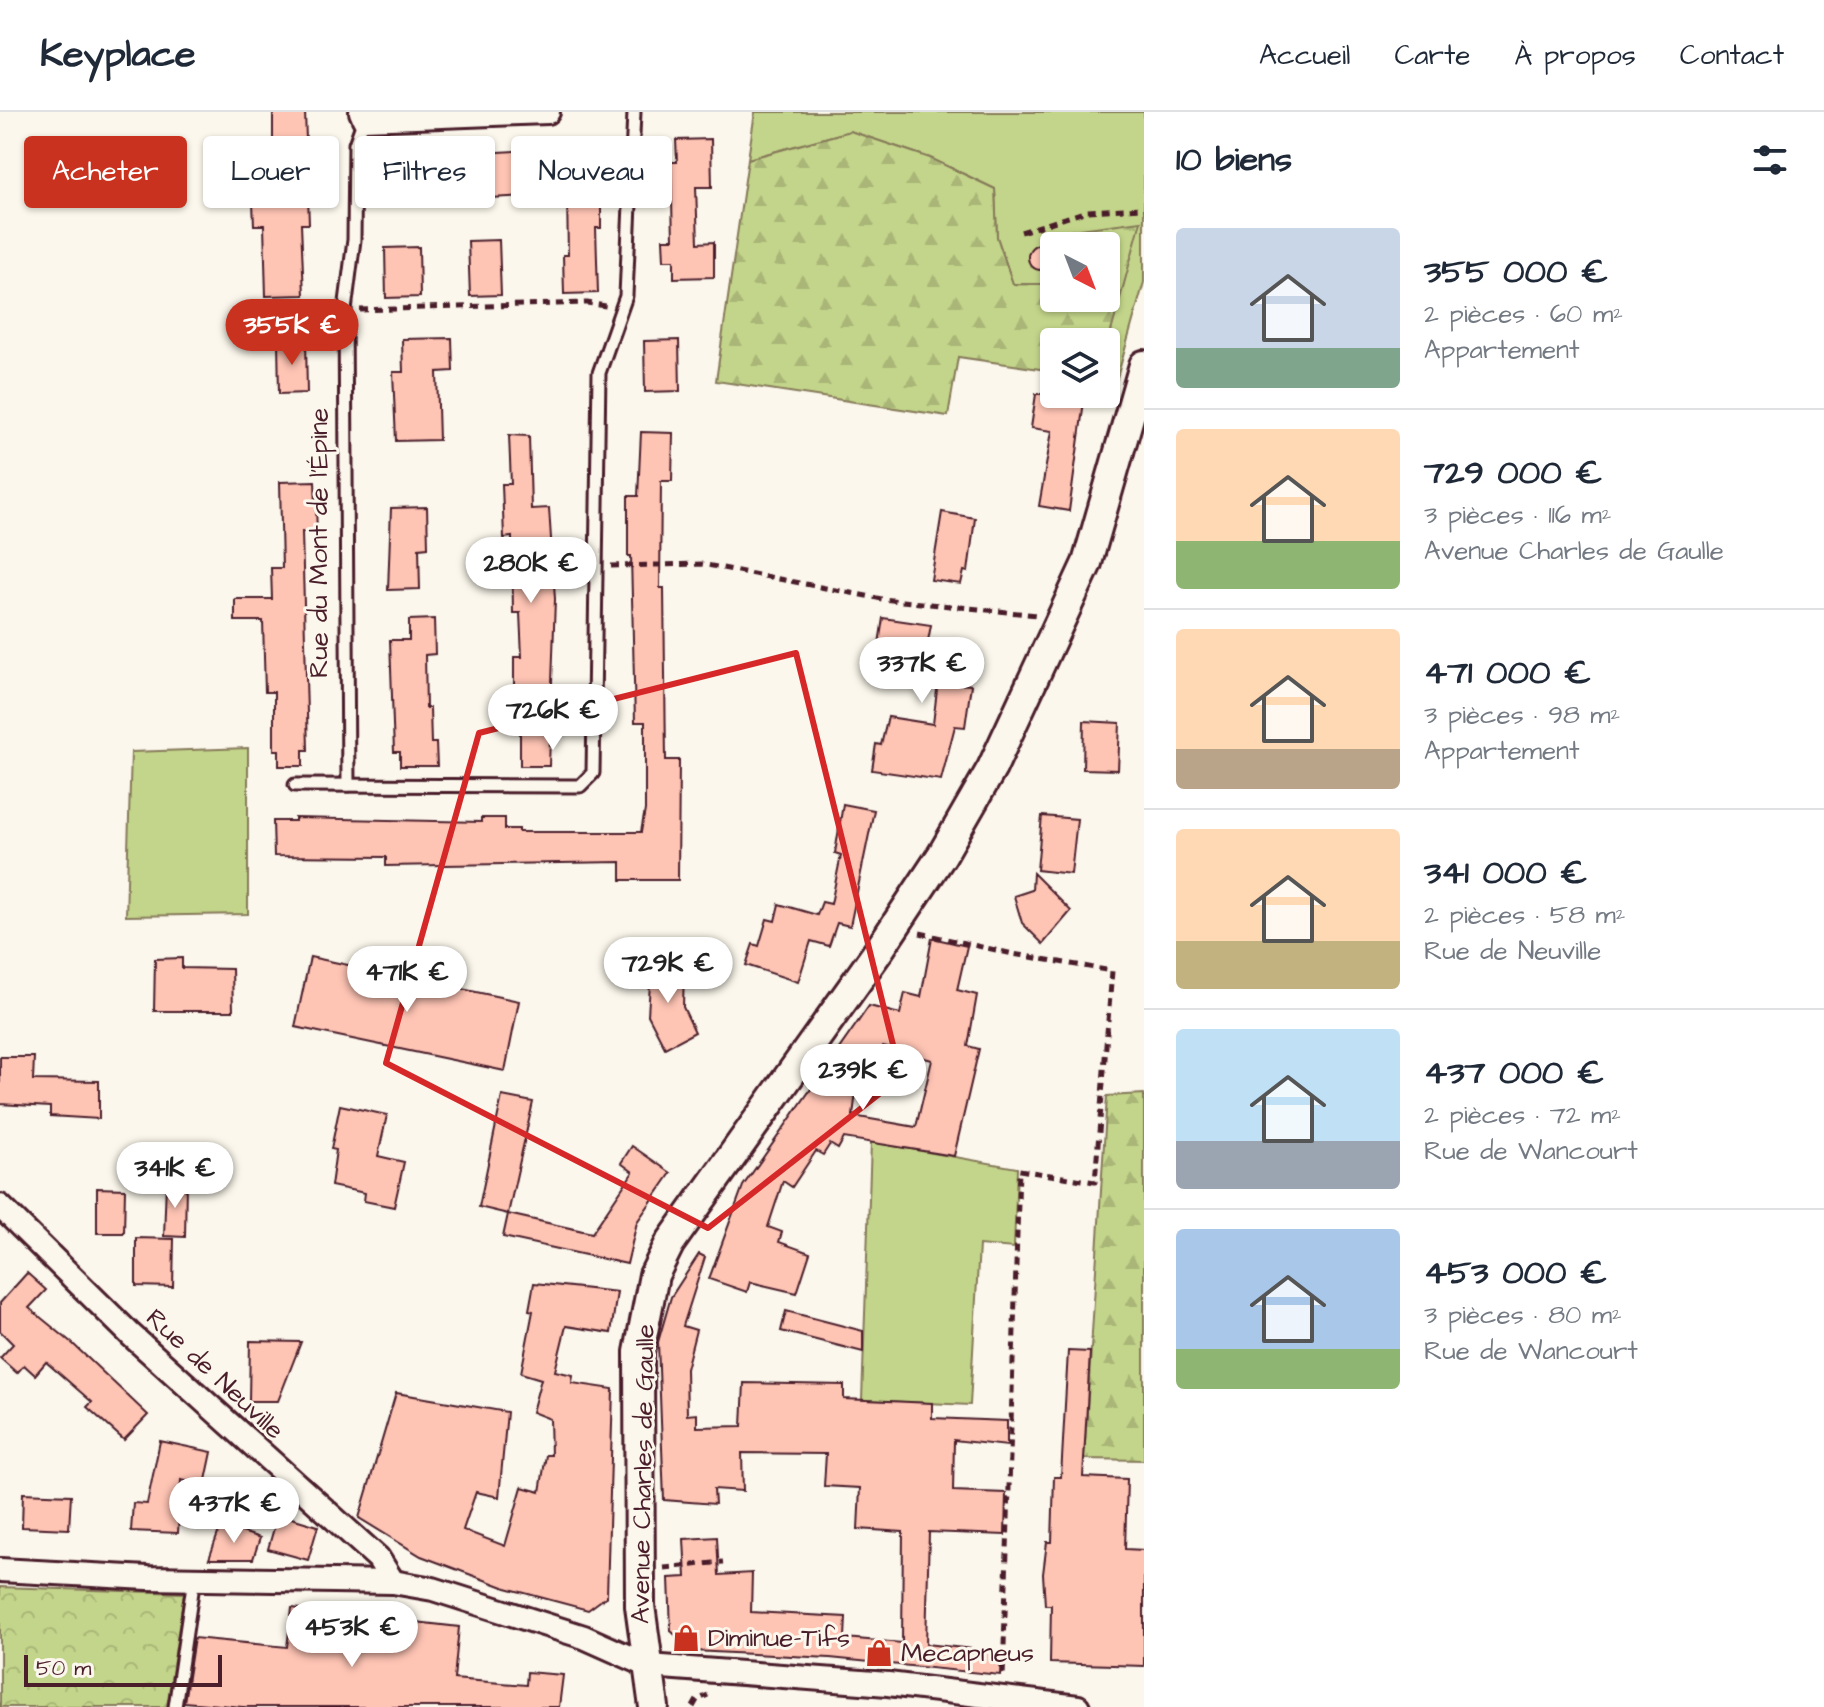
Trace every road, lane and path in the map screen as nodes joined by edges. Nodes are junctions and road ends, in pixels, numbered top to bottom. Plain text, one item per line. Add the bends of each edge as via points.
1 (548, 112) edge
2 (634, 112) edge
3 (362, 116) edge
4 (1144, 208) edge
5 (1021, 232) dead end
6 (623, 309) junction
7 (345, 310) junction
8 (1144, 365) edge
9 (594, 568) junction
10 (1062, 617) junction
11 (295, 785) dead end
12 (348, 785) junction
13 (897, 922) junction
14 (0, 1206) edge
15 (723, 1562) dead end
16 (0, 1570) edge
17 (640, 1570) junction
18 (194, 1578) junction
19 (393, 1582) junction
20 (649, 1666) junction
21 (1017, 1685) dead end
22 (175, 1707) edge
23 (654, 1707) edge
24 (1078, 1707) edge

1 - 3 street
2 - 6 lane
3 - 7 lane, Rue du Mont de l'Épine via 355,144 354,240
4 - 5 path via 1087,211
6 - 7 path via 587,303
6 - 9 lane via 599,373
7 - 12 lane, Rue du Mont de l'Épine
8 - 10 street, Avenue Charles de Gaulle via 1087,563
9 - 10 path via 702,564 882,599
9 - 12 lane via 593,773 580,786
10 - 13 street, Avenue Charles de Gaulle via 992,768
11 - 12 lane
13 - 17 street, Avenue Charles de Gaulle via 703,1195 654,1275 639,1352
13 - 21 path via 921,934 1112,971 1095,1182 1019,1170 1003,1678
14 - 19 street, Rue de Neuville via 131,1335 378,1558
15 - 17 path
16 - 18 street
17 - 20 street, Avenue Charles de Gaulle via 642,1638
18 - 19 street
18 - 22 lane
19 - 20 street via 433,1589 584,1637
20 - 23 street, Avenue Charles de Gaulle
20 - 24 street via 888,1684

